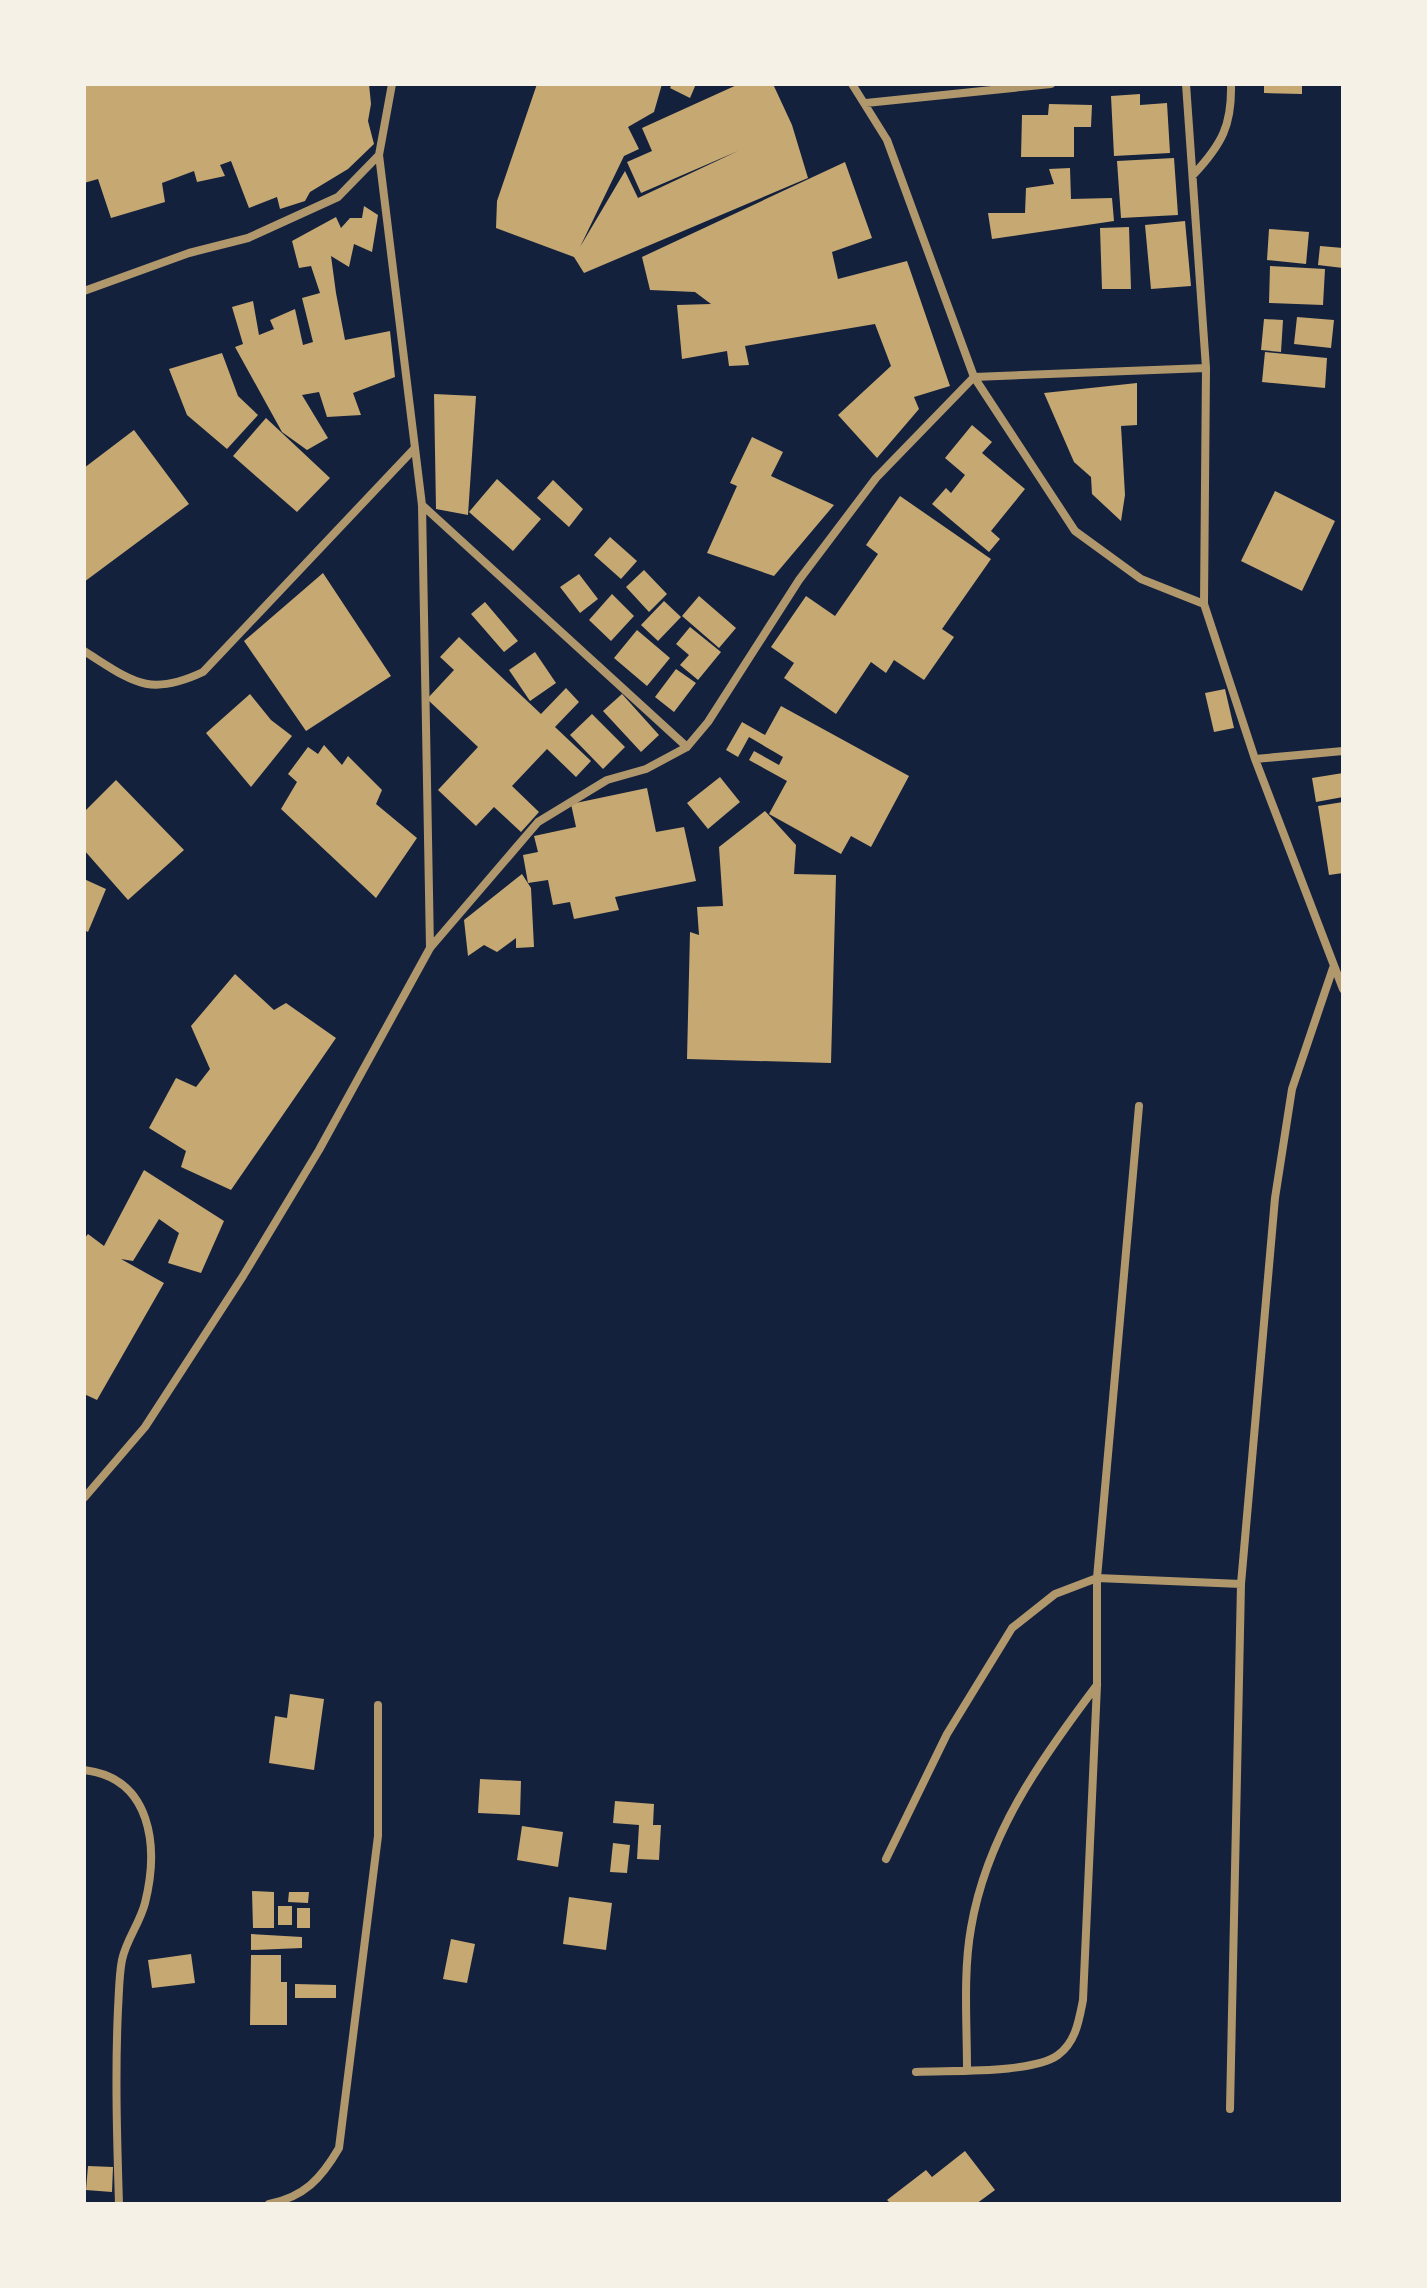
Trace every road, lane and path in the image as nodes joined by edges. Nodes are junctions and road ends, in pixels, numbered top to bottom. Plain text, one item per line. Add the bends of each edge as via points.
1 (392, 84) edge
2 (852, 84) edge
3 (1051, 84) edge
4 (1186, 84) edge
5 (1231, 84) edge
6 (866, 103) junction
7 (379, 155) junction
8 (1194, 174) junction
9 (84, 291) edge
10 (1206, 368) junction
11 (974, 377) junction
12 (414, 449) junction
13 (422, 505) junction
14 (1204, 604) junction
15 (84, 651) edge
16 (687, 747) junction
17 (1343, 751) edge
18 (1255, 759) junction
19 (430, 948) junction
20 (1333, 967) junction
21 (1343, 989) edge
22 (1139, 1106) dead end
23 (84, 1498) edge
24 (1097, 1578) junction
25 (1241, 1584) junction
26 (1097, 1685) junction
27 (378, 1705) dead end
28 (84, 1770) edge
29 (886, 1859) dead end
30 (967, 2069) junction
31 (916, 2072) dead end
32 (1230, 2109) dead end
33 (119, 2204) edge
34 (269, 2204) edge

1 - 7 street
2 - 6 street
3 - 6 street
4 - 8 street
5 - 8 street via 1232,115 1215,151
6 - 11 street via 887,140
7 - 9 street via 338,197 248,238
7 - 12 street
8 - 10 street
10 - 11 street
10 - 14 street
11 - 14 street via 1075,531 1141,579
11 - 16 street via 876,478 799,580
12 - 13 street
12 - 15 street via 203,672 155,688 121,675
13 - 16 street
13 - 19 street
14 - 18 street
16 - 19 street via 646,769 607,780 538,822
17 - 18 street
18 - 20 street
19 - 23 street via 243,1276 145,1427
20 - 21 street
20 - 25 street via 1292,1089 1275,1198
22 - 24 street
24 - 25 street
24 - 26 street
24 - 29 street via 1055,1594 1012,1628 947,1734
25 - 32 street
26 - 30 street via 1045,1753 1013,1806 989,1861 971,1928
26 - 30 street via 1083,2000 1077,2031 1058,2056 1044,2061
27 - 34 street via 378,1836 339,2148 321,2178 292,2199
28 - 33 street via 107,1773 130,1788 146,1821 152,1856 145,1904 122,1959 116,2115
30 - 31 street

